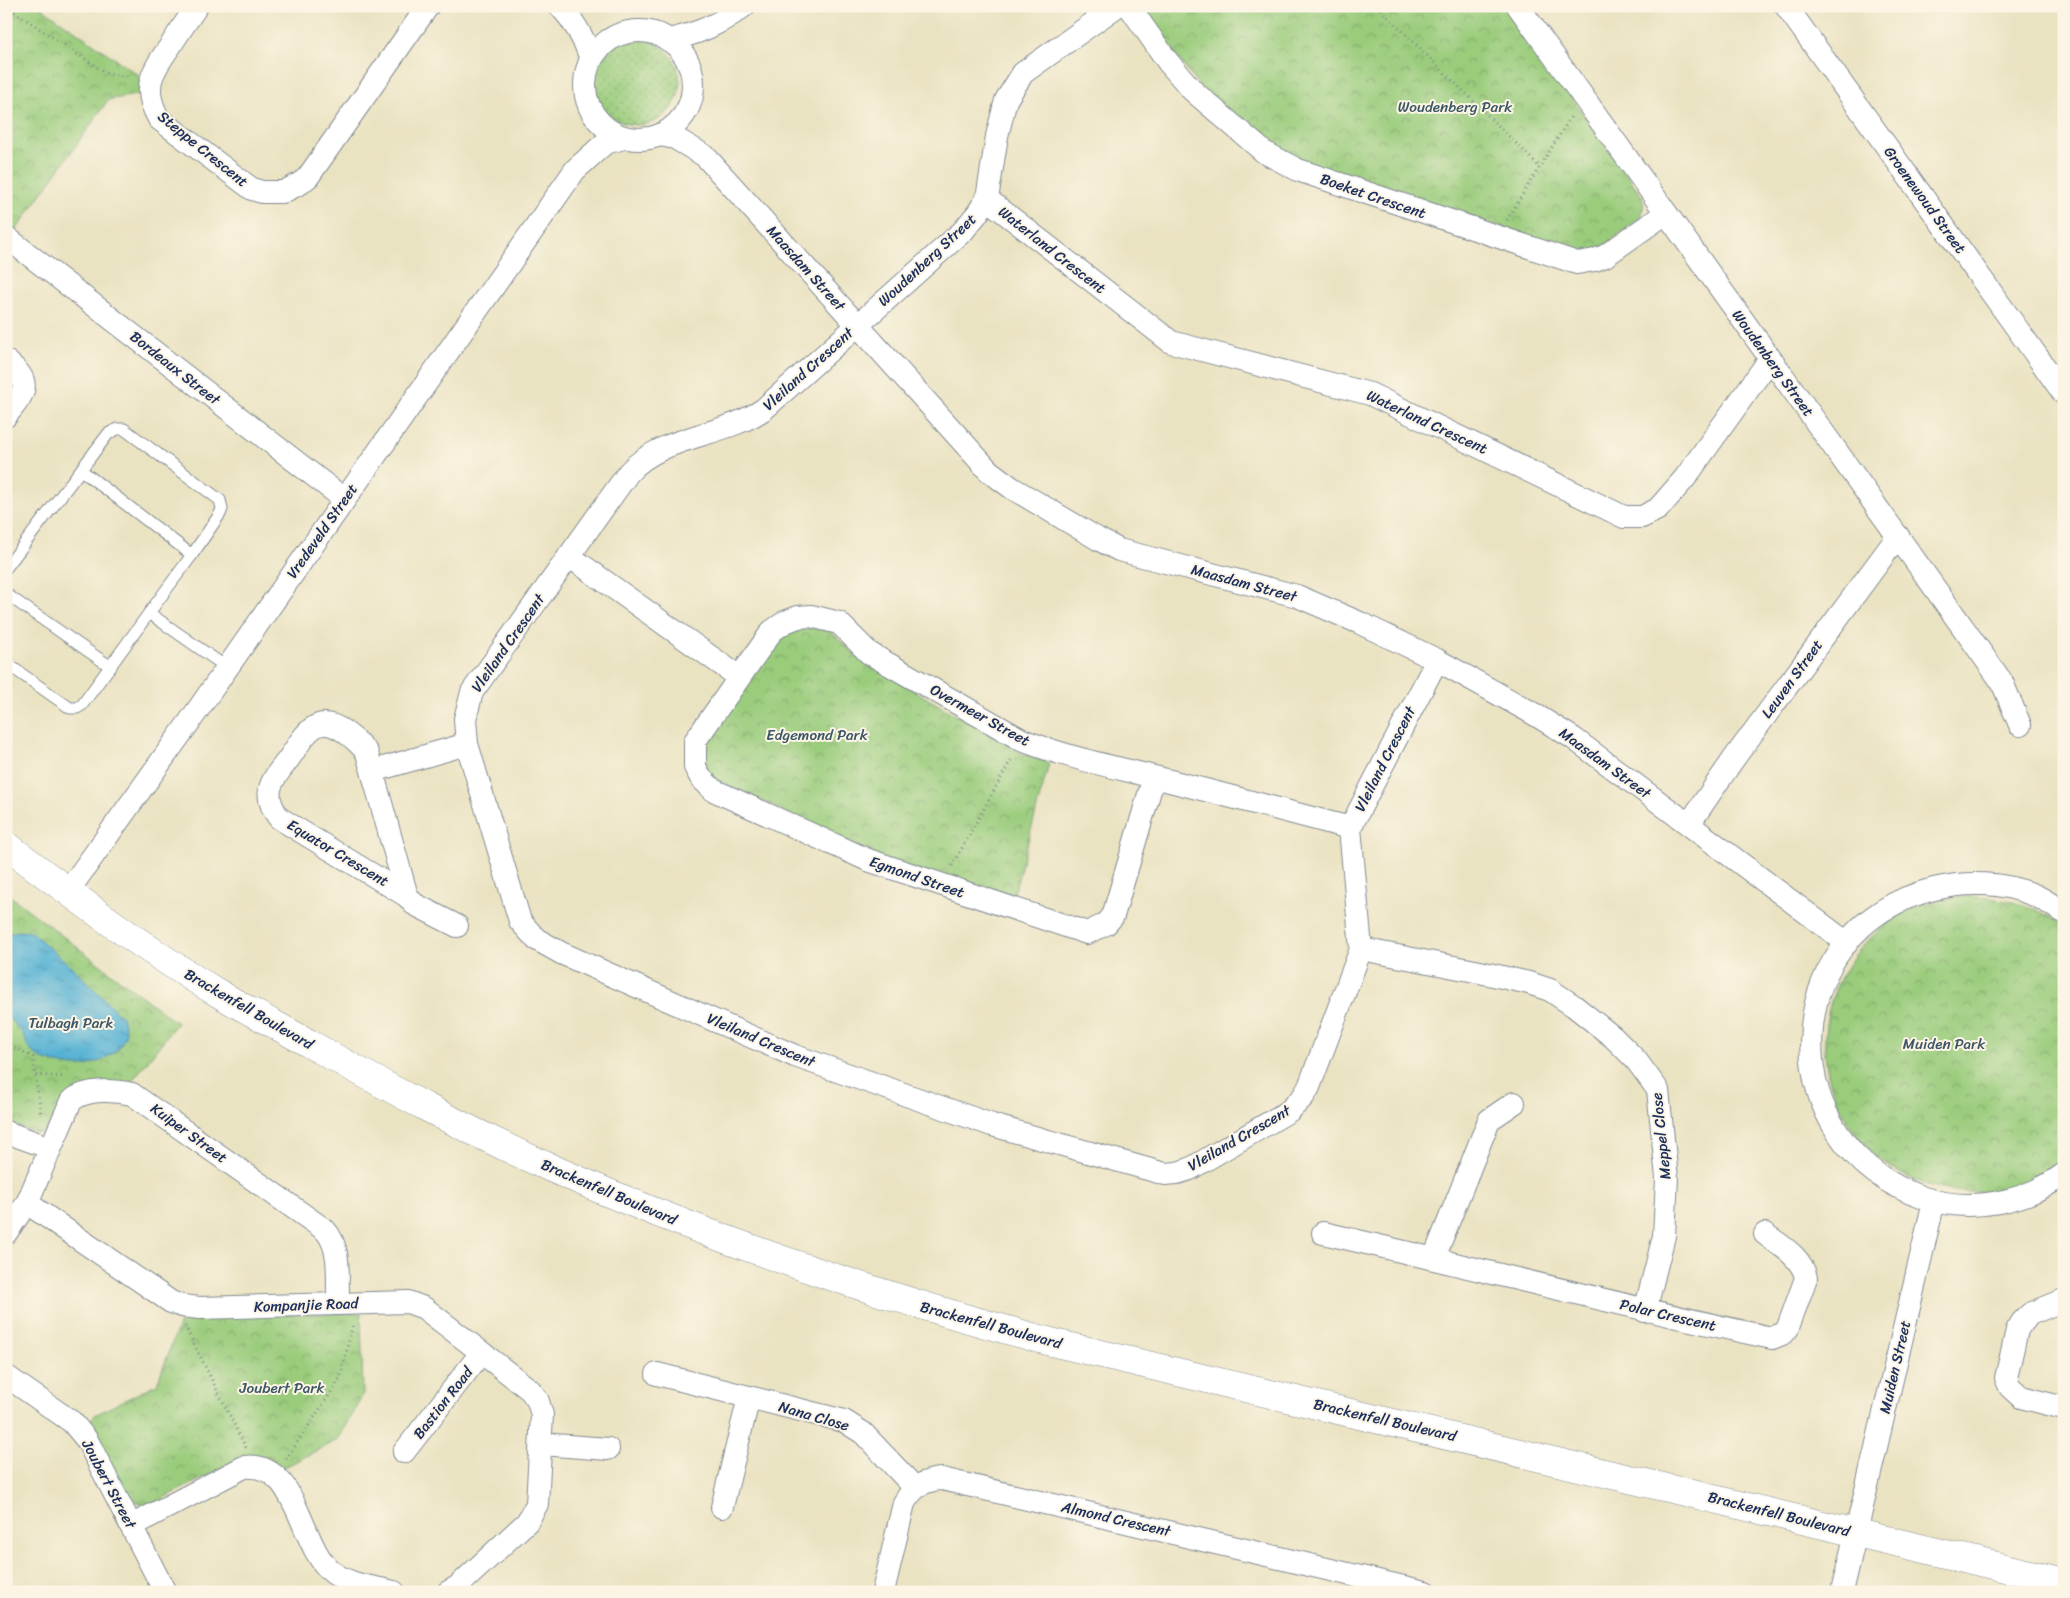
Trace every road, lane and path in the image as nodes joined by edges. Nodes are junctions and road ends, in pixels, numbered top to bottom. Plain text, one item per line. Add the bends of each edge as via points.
1 (6, 6) edge
2 (197, 6) edge
3 (428, 6) edge
4 (744, 6) edge
5 (1117, 6) edge
6 (1129, 6) edge
7 (1377, 6) edge
8 (1518, 6) edge
9 (1786, 6) edge
10 (565, 12) edge
11 (722, 22) junction
12 (616, 36) junction
13 (668, 40) junction
14 (591, 59) junction
15 (691, 70) junction
16 (151, 77) junction
17 (1583, 97) junction
18 (687, 109) junction
19 (596, 119) junction
20 (660, 135) junction
21 (624, 138) junction
22 (705, 156) junction
23 (1540, 167) junction
24 (575, 170) junction
25 (987, 199) junction
26 (1666, 213) junction
27 (6, 237) edge
28 (1496, 237) junction
29 (857, 324) junction
30 (1770, 359) junction
31 (6, 361) edge
32 (2064, 394) edge
33 (6, 416) edge
34 (81, 470) junction
35 (344, 499) junction
36 (1898, 536) junction
37 (192, 555) junction
38 (569, 556) junction
39 (6, 568) edge
40 (6, 594) edge
41 (149, 613) junction
42 (1437, 660) junction
43 (6, 663) edge
44 (111, 667) junction
45 (226, 667) junction
46 (740, 676) junction
47 (2020, 725) dead end
48 (1022, 740) junction
49 (467, 744) junction
50 (373, 771) junction
51 (1154, 777) junction
52 (1689, 824) junction
53 (1350, 828) junction
54 (6, 845) edge
55 (941, 885) junction
56 (68, 891) junction
57 (407, 896) junction
58 (2064, 912) edge
59 (457, 926) dead end
60 (1846, 943) junction
61 (1362, 949) junction
62 (6, 1043) edge
63 (1514, 1103) dead end
64 (6, 1132) edge
65 (43, 1145) junction
66 (2064, 1174) edge
67 (1934, 1201) junction
68 (27, 1203) junction
69 (6, 1233) edge
70 (1323, 1233) dead end
71 (1765, 1234) dead end
72 (1434, 1258) junction
73 (2064, 1300) edge
74 (347, 1303) junction
75 (182, 1306) junction
76 (1645, 1311) junction
77 (481, 1353) junction
78 (657, 1374) dead end
79 (6, 1376) edge
80 (748, 1397) junction
81 (2064, 1408) edge
82 (541, 1444) junction
83 (608, 1449) dead end
84 (404, 1452) dead end
85 (244, 1467) junction
86 (275, 1475) junction
87 (915, 1488) junction
88 (722, 1507) dead end
89 (131, 1526) junction
90 (1855, 1533) junction
91 (2064, 1582) edge
92 (165, 1592) edge
93 (394, 1592) edge
94 (448, 1592) edge
95 (883, 1592) edge
96 (1425, 1592) edge
97 (1842, 1592) edge

1 - 16 path via 104,72 131,78
2 - 16 street, Steppe Crescent
3 - 16 street, Steppe Crescent via 308,177 283,192 262,192 252,188 159,119 149,92
4 - 11 street
5 - 25 street, Woudenberg Street via 1023,74 1013,87 1006,100 997,136
6 - 28 street, Boeket Crescent via 1182,80 1264,152 1298,170
7 - 23 path
8 - 17 street, Woudenberg Street
9 - 32 street, Groenewoud Street
10 - 12 street via 584,25
10 - 14 street via 586,43
11 - 13 street via 701,32
11 - 15 street via 697,53
12 - 13 street via 634,31 652,32
12 - 14 street
13 - 15 street via 682,53
14 - 19 street via 585,90 588,106
15 - 18 street via 693,90
17 - 23 path
17 - 26 street, Woudenberg Street
18 - 20 street via 676,125
18 - 22 street, Maasdam Street via 691,127
19 - 21 street
19 - 24 street, Vredeveld Street
20 - 21 street
20 - 22 street, Maasdam Street via 676,138
21 - 24 street, Vredeveld Street via 605,143
22 - 29 street, Maasdam Street
23 - 28 path
24 - 35 street, Vredeveld Street
25 - 29 street, Woudenberg Street via 963,231
25 - 30 street, Waterland Crescent via 1172,342 1370,394 1624,517 1642,517 1658,509 1685,478
26 - 28 street, Boeket Crescent via 1605,256 1585,263 1570,262
26 - 30 street, Woudenberg Street
27 - 35 street, Bordeaux Street
29 - 38 street, Vleiland Crescent via 751,418 655,451 637,463
29 - 42 street, Maasdam Street via 989,471 1098,539 1130,554 1297,596
30 - 36 street, Woudenberg Street
31 - 33 street via 20,372 24,387 21,397
34 - 37 lane
34 - 37 lane via 108,434 124,429 220,500 220,514
34 - 39 lane
35 - 45 street, Vredeveld Street
36 - 47 street, Woudenberg Street via 2002,682
36 - 52 street, Leuven Street
37 - 41 lane
38 - 46 street
38 - 49 street, Vleiland Crescent via 472,692 465,719
40 - 44 lane
41 - 44 lane
41 - 45 lane
42 - 52 street, Maasdam Street via 1573,738
42 - 53 street, Vleiland Crescent
43 - 44 lane via 73,708 82,705
45 - 56 street, Vredeveld Street
46 - 48 street, Overmeer Street via 772,631 798,617 811,616 839,623 869,653
46 - 55 street, Egmond Street via 695,740 695,767 701,778 713,790 781,822 868,860
48 - 51 street, Overmeer Street via 1079,759
48 - 55 path
49 - 50 street
49 - 61 street, Vleiland Crescent via 520,921 536,939 795,1056 992,1125 1165,1174 1190,1169 1289,1111 1300,1101 1309,1087
50 - 57 street, Equator Crescent
50 - 57 street, Equator Crescent via 360,743 337,726 321,724 310,730 272,783 270,803 279,818
51 - 53 street, Overmeer Street
51 - 55 street, Egmond Street via 1113,916 1098,930 1087,933
52 - 60 street, Maasdam Street
53 - 61 street, Vleiland Crescent
54 - 56 street, Brackenfell Boulevard
56 - 90 street, Brackenfell Boulevard via 218,994 446,1118 604,1191 790,1263 925,1307 1055,1343
57 - 59 street, Equator Crescent via 414,904
58 - 60 street via 2035,895 1995,884 1953,884 1913,894 1876,914
60 - 67 street via 1818,995 1812,1024 1811,1053 1821,1101 1839,1136 1858,1158 1880,1177
61 - 76 street, Meppel Close via 1475,971 1550,990 1613,1037 1636,1060 1658,1090 1667,1178 1664,1236
62 - 65 path via 33,1057
63 - 72 street via 1489,1120
64 - 65 street
65 - 68 street, Kuiper Street
65 - 74 street, Kuiper Street via 76,1097 87,1093 123,1092 140,1098 325,1230 334,1242
66 - 67 street via 2050,1185 2013,1200 1973,1205
67 - 90 street, Muiden Street
68 - 69 street, Kuiper Street
68 - 75 street, Kompanjie Road via 171,1302
70 - 72 street, Polar Crescent
71 - 76 street, Polar Crescent via 1794,1257 1806,1278 1787,1330 1782,1334 1772,1338
72 - 76 street, Polar Crescent
73 - 81 street via 2030,1314 2022,1322 2017,1330 2006,1378 2021,1397
74 - 75 street, Kompanjie Road
74 - 77 street, Kompanjie Road via 408,1302 417,1305
74 - 86 path via 340,1378
75 - 85 path via 183,1322 246,1448
77 - 82 street, Kompanjie Road via 535,1395 542,1415
77 - 84 street, Bastion Road
78 - 80 street, Nana Close
79 - 89 street, Joubert Street via 78,1428
80 - 87 street, Nana Close via 854,1426
80 - 88 street
82 - 83 street
82 - 94 street, Kompanjie Road via 534,1514
85 - 86 street via 259,1467
85 - 89 street
86 - 93 street via 331,1572 348,1581
87 - 95 street via 904,1502
87 - 96 street, Almond Crescent via 932,1480 952,1480
89 - 92 street, Joubert Street
90 - 91 street, Brackenfell Boulevard
90 - 97 street, Muiden Street

